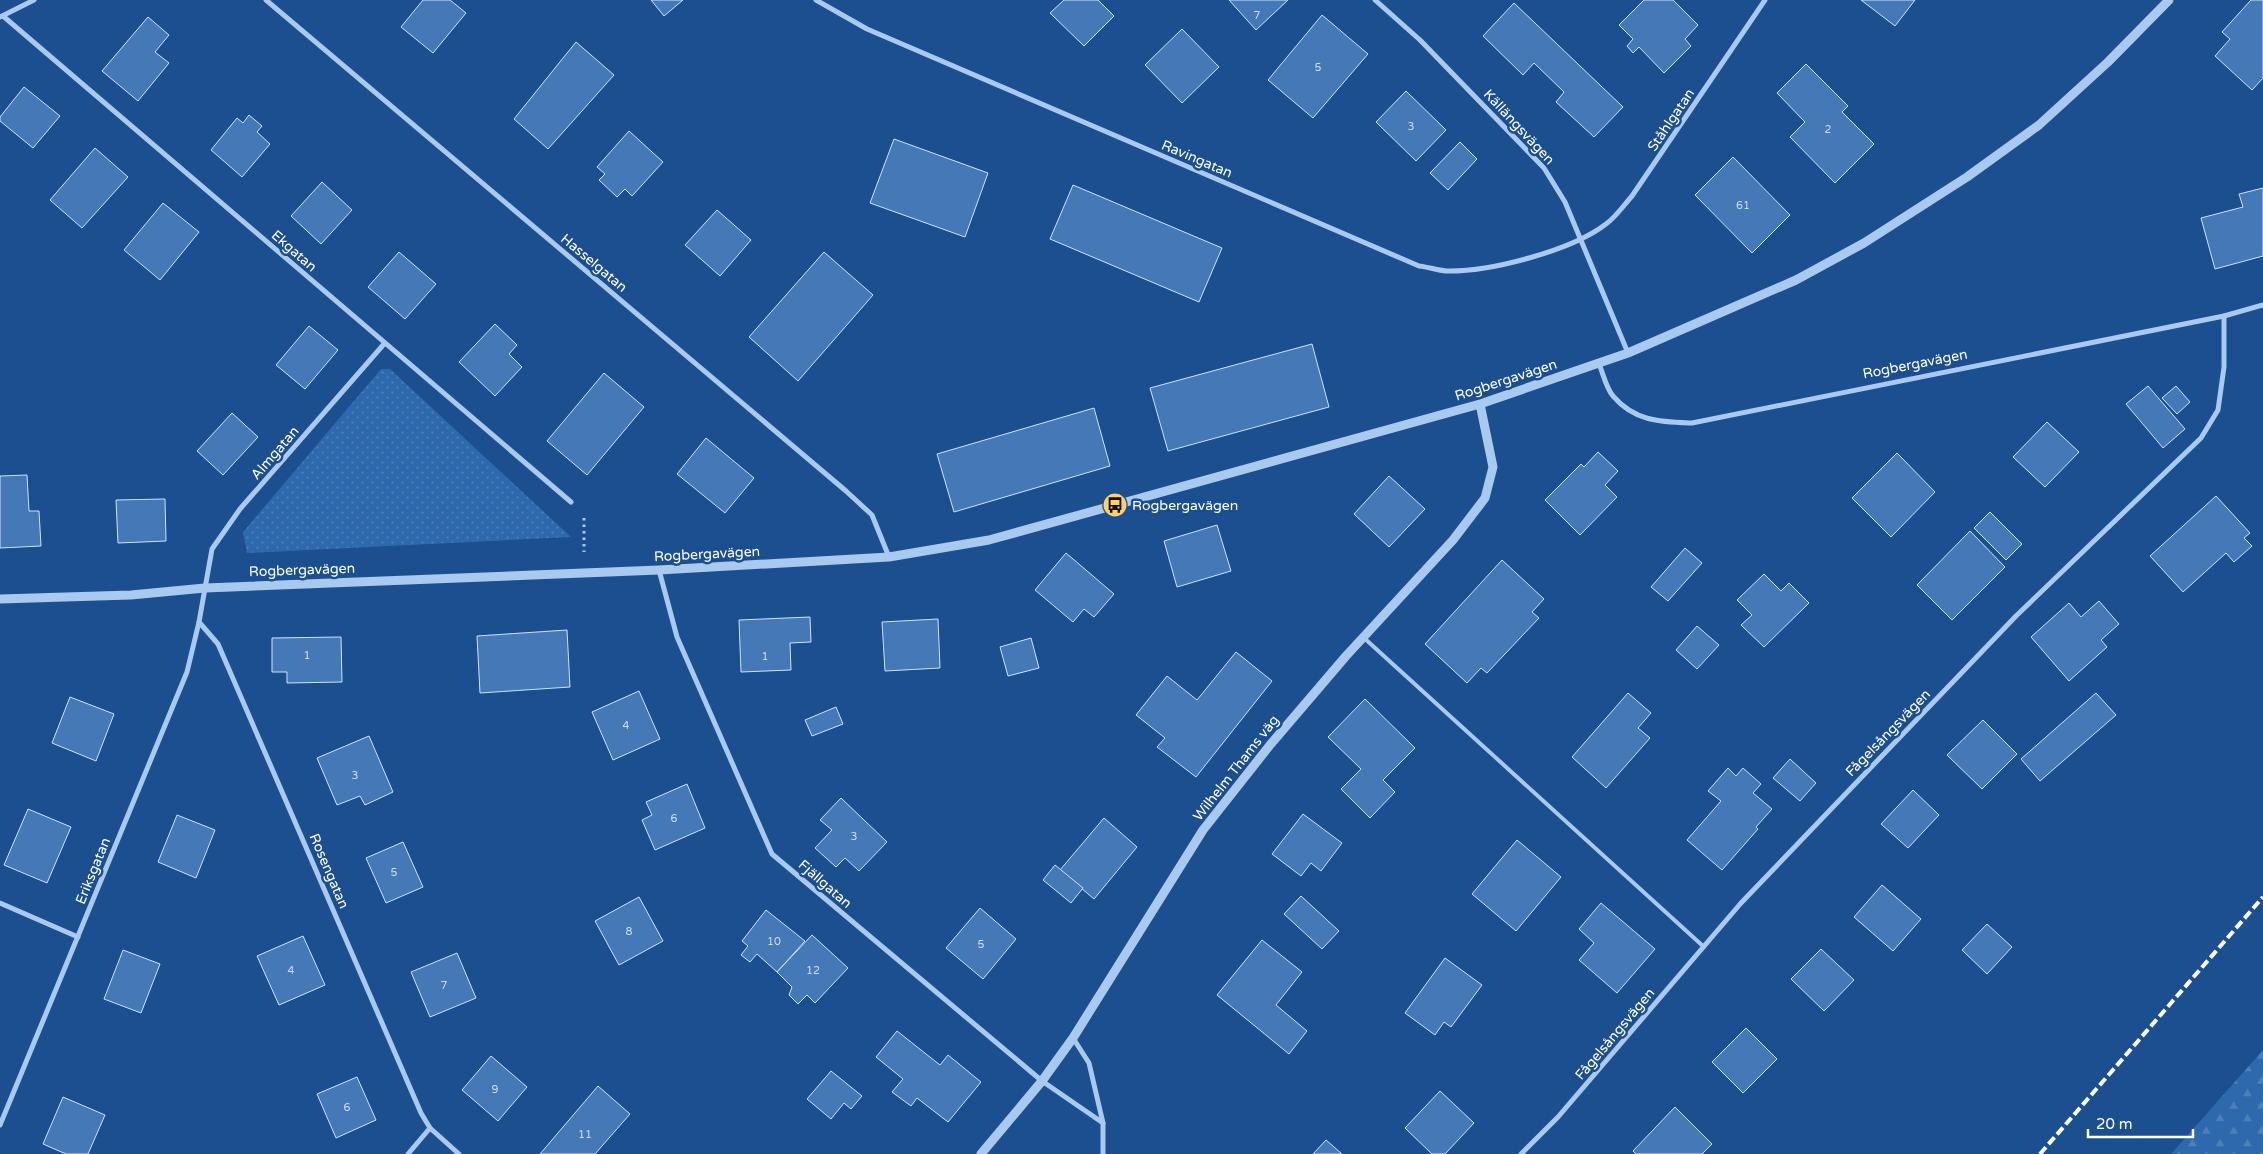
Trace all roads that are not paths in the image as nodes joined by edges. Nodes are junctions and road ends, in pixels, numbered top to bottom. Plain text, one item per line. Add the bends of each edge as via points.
1 (34, 0) edge
2 (266, 0) edge
3 (816, 0) edge
4 (1375, 0) edge
5 (1765, 0) edge
6 (2169, 0) edge
7 (1, 17) edge
8 (1581, 240) junction
9 (2263, 305) edge
10 (2224, 316) junction
11 (384, 344) junction
12 (1628, 354) junction
13 (1599, 364) junction
14 (1480, 404) junction
15 (571, 502) dead end
16 (889, 557) junction
17 (659, 570) junction
18 (205, 588) junction
19 (0, 600) edge
20 (199, 622) junction
21 (1363, 637) junction
22 (0, 903) edge
23 (78, 937) junction
24 (1704, 947) junction
25 (1073, 1038) junction
26 (1042, 1081) junction
27 (1102, 1123) junction
28 (0, 1125) edge
29 (430, 1128) junction
30 (408, 1154) edge
31 (460, 1154) edge
32 (981, 1154) edge
33 (1103, 1154) edge
34 (1521, 1154) edge

1 - 7 street
2 - 16 street, Hasselgatan via 846,491 872,515
3 - 8 street, Ravingatan via 867,29 1419,266 1445,271 1483,268 1521,260
4 - 8 street, Källängsvägen via 1420,40 1544,168 1565,202
5 - 8 street, Ståhlgatan via 1632,196 1607,224
6 - 12 street, Rogbergavägen via 2039,125 1967,178 1864,243 1796,280
7 - 11 street, Ekgatan
8 - 12 street, Källängsvägen
9 - 10 street, Rogbergavägen
10 - 13 street, Rogbergavägen via 1692,423 1658,422 1634,414 1612,396
10 - 24 street, Fågelsångsvägen via 2224,367 2218,410 2201,438 2016,616 1741,903
11 - 15 street, Ekgatan
11 - 18 street, Almgatan via 240,509 212,549
12 - 13 street, Rogbergavägen
13 - 14 street, Rogbergavägen
14 - 16 street, Rogbergavägen via 989,540
14 - 21 street, Wilhelm Thams väg via 1493,467 1485,498 1453,540
16 - 17 street, Rogbergavägen
17 - 18 street, Rogbergavägen
17 - 26 street, Fjällgatan via 677,637 772,854
18 - 19 street, Rogbergavägen via 131,595
18 - 20 street
20 - 23 street, Eriksgatan via 187,672
20 - 29 street, Rosengatan via 218,644
21 - 24 lane
21 - 25 street, Wilhelm Thams väg via 1270,745 1203,830
22 - 23 street
23 - 28 street, Eriksgatan
24 - 34 street, Fågelsångsvägen via 1558,1118
25 - 26 street, Wilhelm Thams väg
25 - 27 street via 1089,1063
26 - 27 street, Fjällgatan
26 - 32 street, Wilhelm Thams väg
27 - 33 street
29 - 30 street
29 - 31 street, Rosengatan

